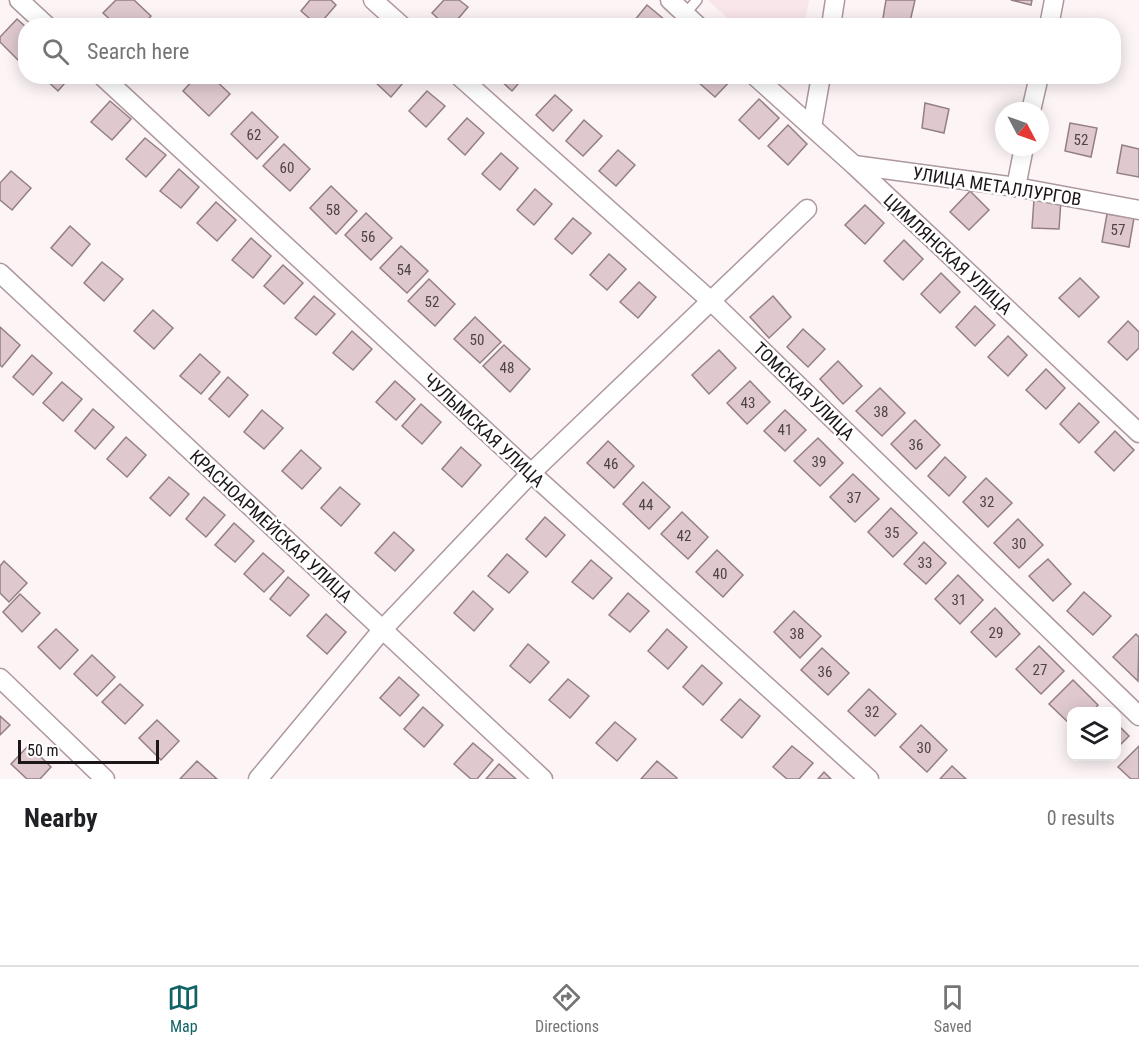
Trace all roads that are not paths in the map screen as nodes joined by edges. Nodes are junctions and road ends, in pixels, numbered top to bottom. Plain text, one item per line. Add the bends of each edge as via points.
1 (19, 0) edge
2 (373, 0) edge
3 (670, 0) edge
4 (835, 0) edge
5 (1054, 0) edge
6 (693, 13) edge
7 (38, 18) edge
8 (393, 18) edge
9 (832, 18) edge
10 (1051, 18) edge
11 (111, 84) edge
12 (468, 84) edge
13 (764, 84) edge
14 (820, 84) edge
15 (1037, 84) edge
16 (1033, 102) edge
17 (812, 127) junction
18 (1022, 156) edge
19 (854, 165) junction
20 (1016, 188) junction
21 (807, 209) dead end
22 (1139, 210) edge
23 (0, 273) edge
24 (711, 301) junction
25 (1139, 433) edge
26 (531, 473) junction
27 (382, 630) junction
28 (0, 678) edge
29 (1139, 716) edge
30 (105, 779) edge
31 (258, 779) edge
32 (543, 779) edge
33 (869, 779) edge

1 - 7 street
2 - 8 street
3 - 6 street
4 - 9 street
5 - 10 street
11 - 26 street, ЧУЛЫМСКАЯ УЛИЦА
12 - 24 street, ТОМСКАЯ УЛИЦА
13 - 17 street, ЦИМЛЯНСКАЯ УЛИЦА
14 - 17 street
15 - 16 street
17 - 19 street, ЦИМЛЯНСКАЯ УЛИЦА
18 - 20 street
19 - 20 street, УЛИЦА МЕТАЛЛУРГОВ
19 - 25 street, ЦИМЛЯНСКАЯ УЛИЦА
20 - 22 street, УЛИЦА МЕТАЛЛУРГОВ
21 - 24 street
23 - 27 street, КРАСНОАРМЕЙСКАЯ УЛИЦА
24 - 26 street
24 - 29 street, ТОМСКАЯ УЛИЦА
26 - 27 street
26 - 33 street, ЧУЛЫМСКАЯ УЛИЦА
27 - 31 street
27 - 32 street, КРАСНОАРМЕЙСКАЯ УЛИЦА
28 - 30 street

